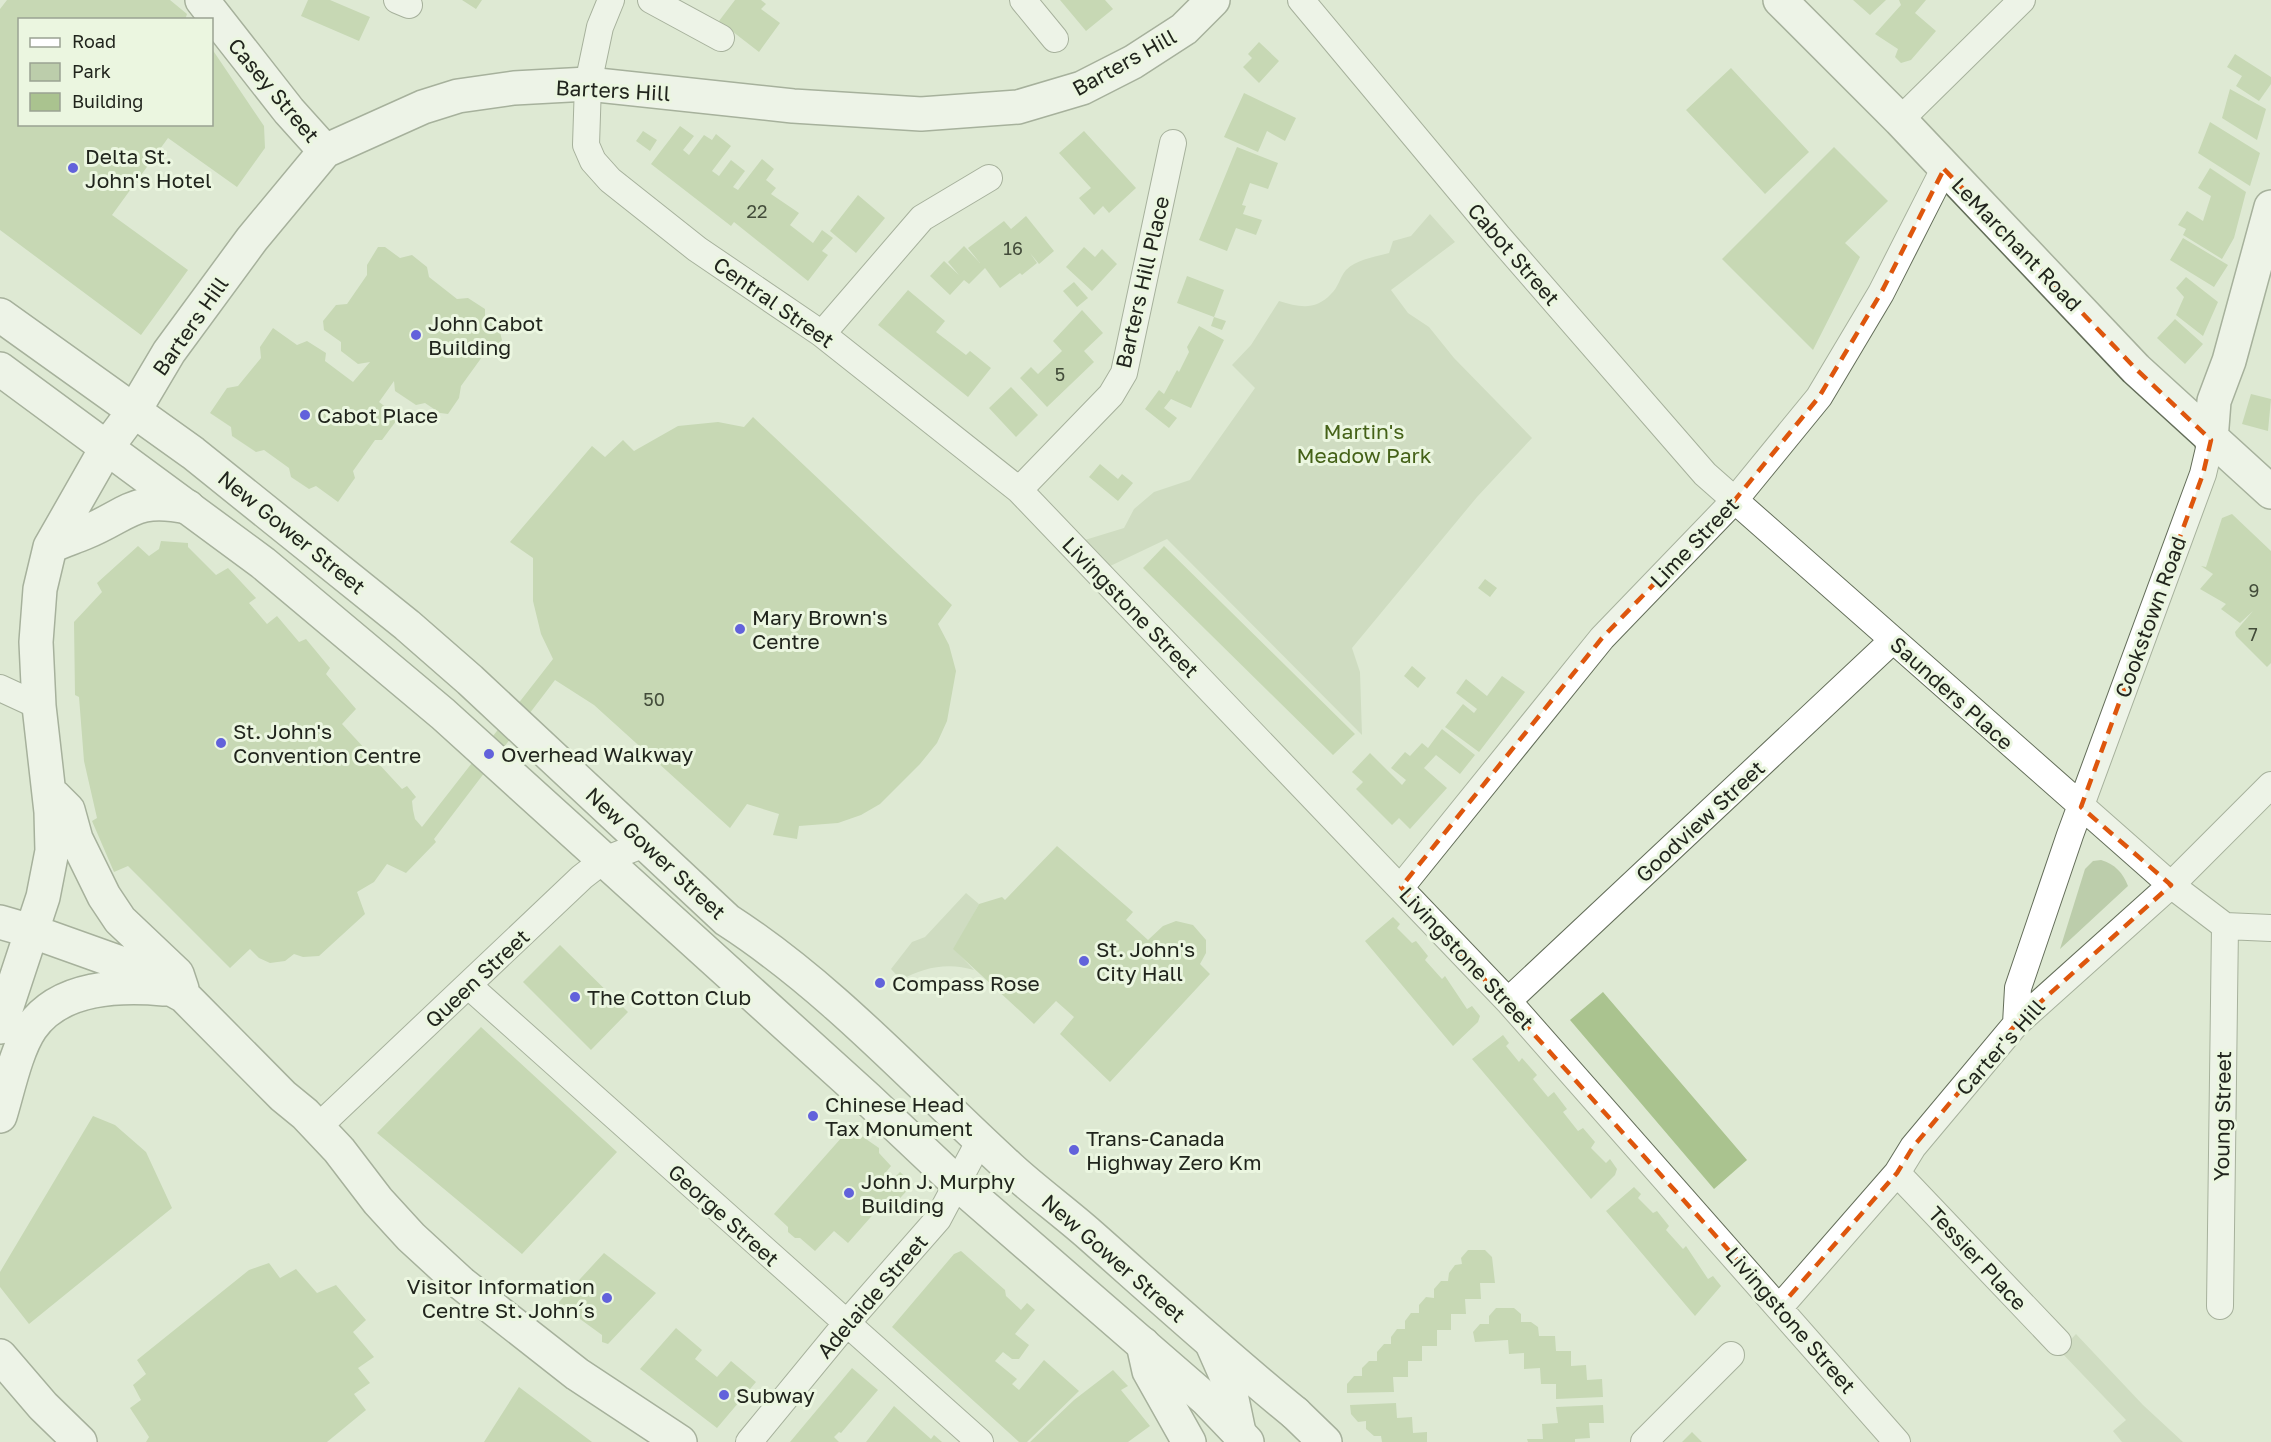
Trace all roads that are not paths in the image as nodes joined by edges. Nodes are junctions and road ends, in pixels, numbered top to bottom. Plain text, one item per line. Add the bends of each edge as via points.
1 (611, 0) edge
2 (651, 0) edge
3 (1023, 0) edge
4 (1213, 0) edge
5 (1301, 0) edge
6 (1780, 0) edge
7 (2022, 0) edge
8 (204, 1) edge
9 (721, 38) dead end
10 (1055, 39) dead end
11 (588, 84) junction
12 (1900, 120) junction
13 (1173, 143) dead end
14 (325, 151) junction
15 (1944, 169) junction
16 (989, 178) dead end
17 (2271, 207) edge
18 (0, 315) edge
19 (822, 334) junction
20 (0, 369) edge
21 (134, 411) junction
22 (2211, 440) junction
23 (107, 447) junction
24 (2268, 485) edge
25 (1019, 490) junction
26 (1734, 501) junction
27 (188, 507) junction
28 (50, 547) junction
29 (1893, 640) junction
30 (0, 688) edge
31 (39, 706) junction
32 (2271, 785) edge
33 (50, 793) junction
34 (2081, 807) junction
35 (645, 844) junction
36 (604, 860) junction
37 (2171, 885) junction
38 (1401, 887) junction
39 (0, 922) edge
40 (2225, 926) junction
41 (2271, 928) edge
42 (31, 931) junction
43 (469, 986) junction
44 (178, 993) junction
45 (1508, 1001) junction
46 (2016, 1024) junction
47 (0, 1027) edge
48 (0, 1116) edge
49 (318, 1127) junction
50 (980, 1140) junction
51 (1897, 1173) junction
52 (958, 1184) junction
53 (2220, 1306) dead end
54 (1780, 1307) junction
55 (846, 1324) junction
56 (2058, 1342) dead end
57 (1143, 1344) junction
58 (1213, 1346) junction
59 (1731, 1355) dead end
60 (0, 1356) edge
61 (1242, 1439) edge
62 (80, 1442) edge
63 (680, 1442) edge
64 (749, 1442) edge
65 (981, 1442) edge
66 (1189, 1442) edge
67 (1326, 1442) edge
68 (1644, 1442) edge
69 (1898, 1442) edge

1 - 11 street, Central Street via 600,27
2 - 9 street
3 - 10 street
4 - 11 main road, Barters Hill via 1184,29 1141,58 1082,88 1018,107 910,113 793,106
5 - 26 street, Cabot Street via 1506,245 1705,474
6 - 12 main road, LeMarchant Road
7 - 12 street
8 - 14 main road, Casey Street
11 - 14 main road, Barters Hill via 458,96 387,122
11 - 19 street, Central Street via 586,145 593,161 610,180 697,249
12 - 15 main road, LeMarchant Road
13 - 25 street, Barters Hill Place via 1124,373 1111,395
14 - 21 main road, Barters Hill via 252,239 176,343
15 - 22 main road, LeMarchant Road via 2136,369
15 - 26 street, Lime Street via 1851,348 1819,397
16 - 19 street via 922,218
17 - 22 main road, Cookstown Road via 2229,361 2214,401
18 - 21 main road, New Gower Street
19 - 25 street, Central Street
20 - 23 main road, New Gower Street
21 - 23 main road, Barters Hill
21 - 35 main road, New Gower Street via 193,453 407,625
22 - 24 main road, LeMarchant Road
22 - 34 street, Cookstown Road via 2203,474
23 - 27 main road, New Gower Street
23 - 28 main road, Barters Hill
25 - 38 street, Livingstone Street
26 - 29 street, Saunders Place
26 - 38 street, Lime Street via 1602,638
27 - 28 main road via 164,502 142,504
27 - 36 main road, New Gower Street via 263,563 417,692
28 - 31 main road, Barters Hill via 38,615
29 - 34 street, Saunders Place
29 - 45 street, Goodview Street
30 - 31 street
31 - 33 main road, Barters Hill
32 - 37 street, Carter's Hill
33 - 42 main road, Barters Hill via 51,851 46,885
33 - 44 main road via 68,810 76,839 104,896 120,920 177,974
34 - 37 street, Saunders Place
34 - 46 street, Cookstown Road via 2018,988
35 - 36 street, Queen Street
35 - 50 main road, New Gower Street via 727,920 762,943 822,993
36 - 43 street, Queen Street
36 - 52 main road, New Gower Street
37 - 40 street, Saunders Place
37 - 46 street, Carter's Hill
38 - 45 street, Livingstone Street
39 - 42 main road
40 - 41 street
40 - 53 street, Young Street
42 - 44 main road via 129,966
42 - 47 main road, Barters Hill
43 - 49 street, Queen Street
43 - 55 street, George Street
44 - 48 main road via 130,987 92,992 63,1002 42,1016 26,1039
44 - 49 main road
45 - 54 street, Livingstone Street
46 - 51 street, Carter's Hill via 1913,1147
49 - 63 main road via 391,1216 461,1283 577,1374
50 - 52 street, Adelaide Street
50 - 58 main road, New Gower Street
51 - 54 street, Carter's Hill
51 - 56 street, Tessier Place
52 - 55 street, Adelaide Street via 938,1219
52 - 57 main road, New Gower Street
54 - 69 street, Livingstone Street
55 - 64 street, Adelaide Street
55 - 65 street, George Street
57 - 61 main road, New Gower Street via 1207,1400
57 - 66 main road via 1149,1371
58 - 61 main road via 1228,1380
58 - 67 main road, New Gower Street
59 - 68 street
60 - 62 main road

